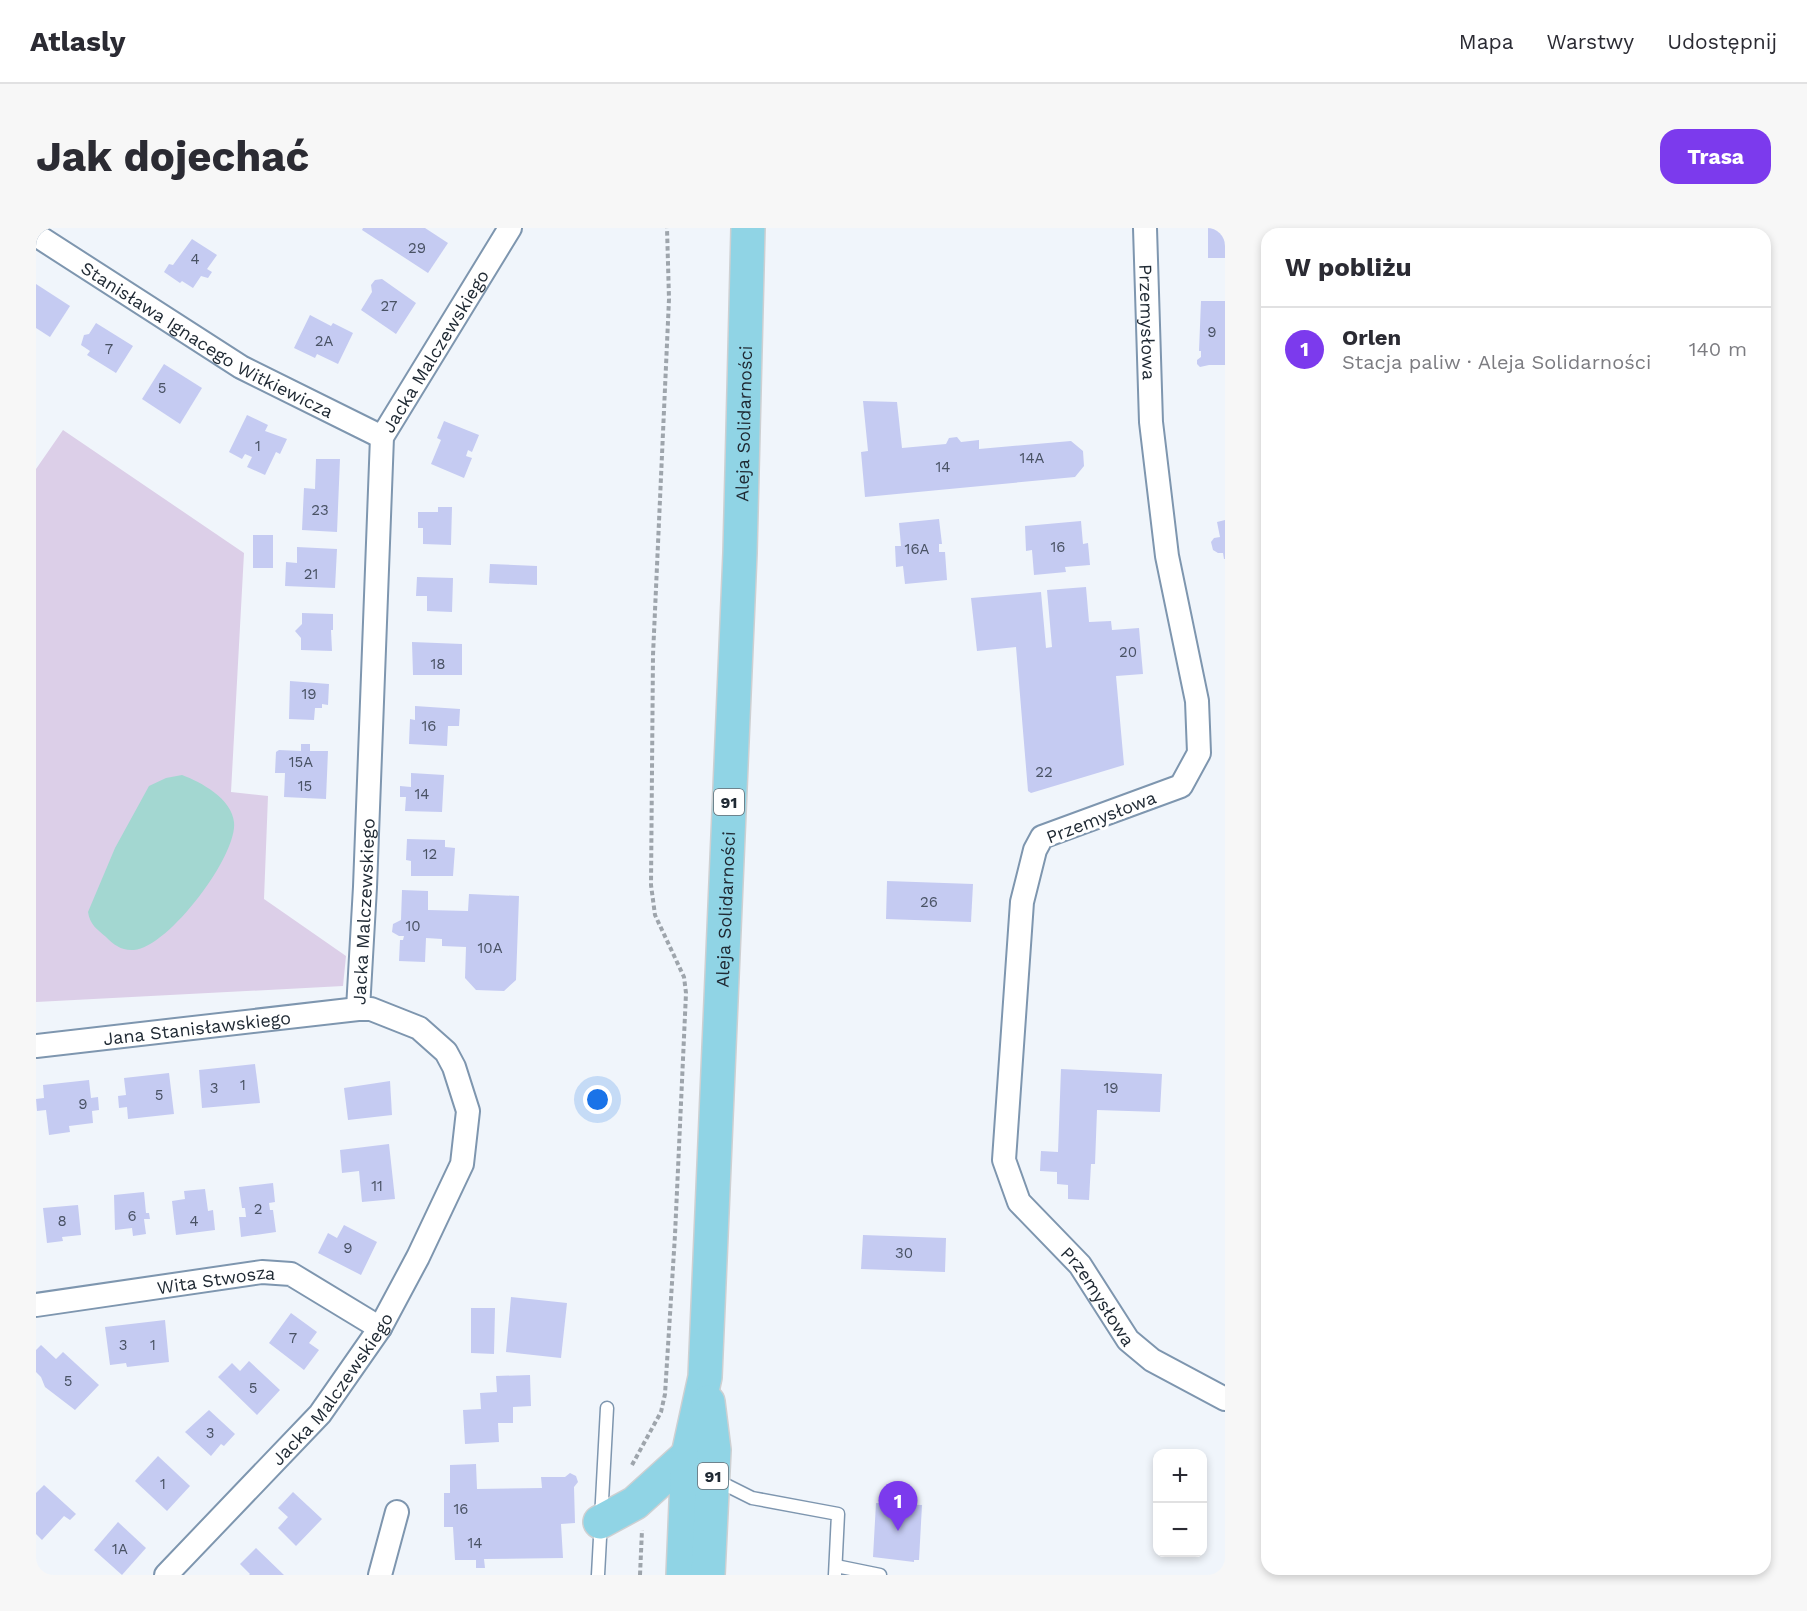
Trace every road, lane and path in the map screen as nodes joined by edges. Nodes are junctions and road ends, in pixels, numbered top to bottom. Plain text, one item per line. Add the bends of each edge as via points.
1 (510, 228) edge
2 (667, 228) edge
3 (748, 228) edge
4 (1145, 228) edge
5 (36, 235) edge
6 (382, 437) junction
7 (358, 1009) junction
8 (36, 1046) edge
9 (36, 1305) edge
10 (381, 1328) junction
11 (705, 1377) junction
12 (1225, 1399) edge
13 (607, 1408) dead end
14 (688, 1455) junction
15 (713, 1478) junction
16 (635, 1503) junction
17 (397, 1512) dead end
18 (600, 1522) junction
19 (835, 1570) edge
20 (166, 1575) edge
21 (381, 1575) edge
22 (598, 1575) edge
23 (639, 1575) edge
24 (683, 1575) edge
25 (708, 1575) edge
26 (880, 1575) edge

1 - 6 street, Jacka Malczewskiego
2 - 16 path via 669,300 653,655 651,885 655,915 684,977 686,993 667,1382 661,1412 629,1470 628,1494
3 - 11 main road, Aleja Solidarności / 91 via 740,565
4 - 12 street, Przemysłowa via 1151,422 1167,556 1197,701 1199,753 1181,786 1042,837 1035,850 1022,902 1004,1160 1019,1202 1080,1265 1128,1340 1152,1360
5 - 6 street, Stanisława Ignacego Witkiewicza via 241,367
6 - 7 street, Jacka Malczewskiego
7 - 8 street, Jana Stanisławskiego
7 - 10 street, Jacka Malczewskiego via 391,1016 435,1040 454,1067 468,1111 462,1164
9 - 10 street, Wita Stwosza via 262,1272 291,1274
10 - 20 street, Jacka Malczewskiego via 320,1414
11 - 14 main road, Aleja Solidarności / 91
11 - 15 main road, Aleja Solidarności / 91 via 714,1450
13 - 18 lane
14 - 16 main road
14 - 24 main road, Aleja Solidarności / 91
15 - 19 lane via 752,1498 838,1514
15 - 25 main road, Aleja Solidarności / 91
16 - 18 main road
16 - 23 path via 643,1516
17 - 21 street
18 - 22 lane
19 - 26 lane

